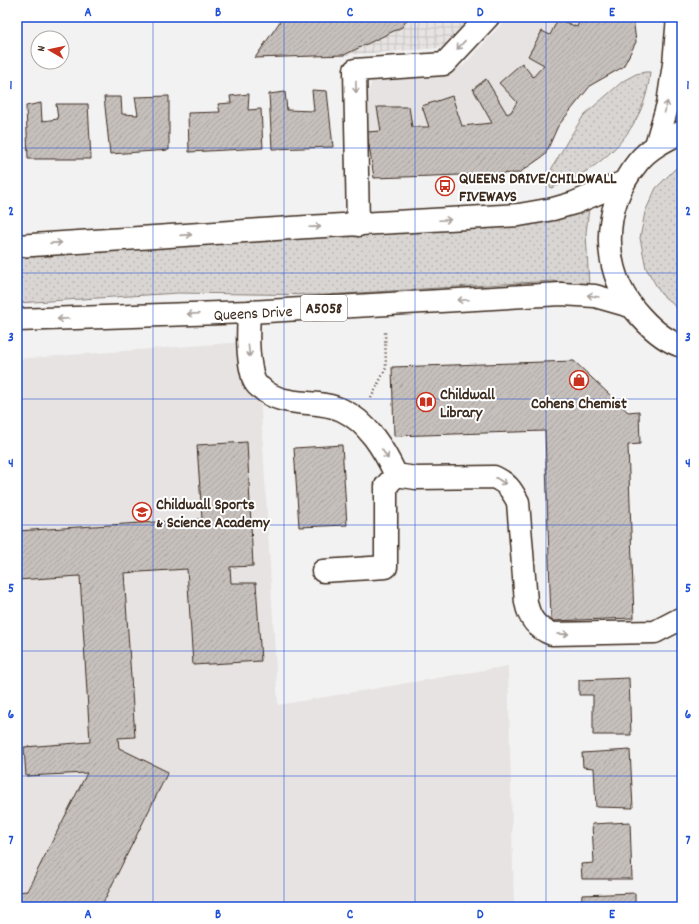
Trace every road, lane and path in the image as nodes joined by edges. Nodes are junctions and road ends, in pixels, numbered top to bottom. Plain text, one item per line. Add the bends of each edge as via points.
1 (488, 17) edge
2 (678, 17) edge
3 (682, 132) edge
4 (656, 145) junction
5 (624, 182) junction
6 (358, 225) junction
7 (17, 246) edge
8 (630, 306) junction
9 (249, 312) junction
10 (17, 320) edge
11 (385, 328) dead end
12 (680, 349) edge
13 (369, 401) dead end
14 (396, 474) junction
15 (323, 572) dead end
16 (682, 618) edge

1 -> 6 main road via 444,64 356,70
4 -> 2 main road via 668,104
3 - 4 main road
4 - 5 main road via 638,162
6 -> 5 main road via 519,215 574,203
5 - 8 main road via 612,212 609,245 615,277
7 -> 6 main road
8 -> 9 main road, Queens Drive / A5058 via 595,296 561,294
8 - 12 main road via 653,330
9 -> 10 main road, Queens Drive / A5058
9 -> 14 main road via 248,346 255,382 266,393 283,400 327,404 342,409 362,423
11 - 13 path via 386,368
14 - 15 main road via 386,486 386,567
14 -> 16 main road via 416,478 494,477 511,488 518,502 528,614 543,631 552,634 655,632

